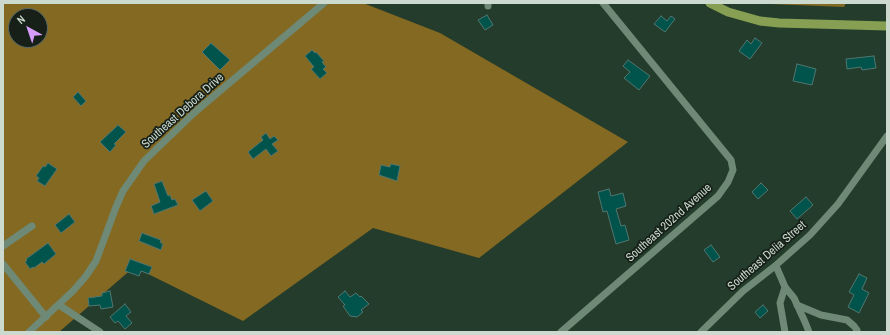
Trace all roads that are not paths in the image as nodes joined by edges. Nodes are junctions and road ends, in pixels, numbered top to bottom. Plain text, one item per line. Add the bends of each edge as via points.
1 (324, 3) edge
2 (603, 3) edge
3 (710, 3) edge
4 (887, 26) edge
5 (887, 136) edge
6 (32, 226) dead end
7 (3, 246) edge
8 (3, 264) edge
9 (776, 266) junction
10 (785, 287) junction
11 (59, 305) junction
12 (797, 305) junction
13 (46, 317) junction
14 (28, 332) edge
15 (100, 332) edge
16 (561, 332) edge
17 (701, 332) edge
18 (785, 332) edge
19 (809, 332) edge
20 (856, 332) edge

1 - 11 street, Southeast Debora Drive via 195,112 144,161 118,202 96,261 86,276
2 - 16 street, Southeast 202nd Avenue via 731,160 733,170 718,196
3 - 4 main road via 728,12 760,21
5 - 9 street, Southeast Delia Street via 838,204 810,235
6 - 7 street
8 - 13 street
9 - 10 street
9 - 17 street, Southeast Delia Street via 743,291
10 - 12 street
10 - 18 street via 780,304
11 - 13 street, Southeast Debora Drive
11 - 15 street
12 - 19 street
12 - 20 street via 821,315 847,320
13 - 14 street, Southeast Debora Drive

